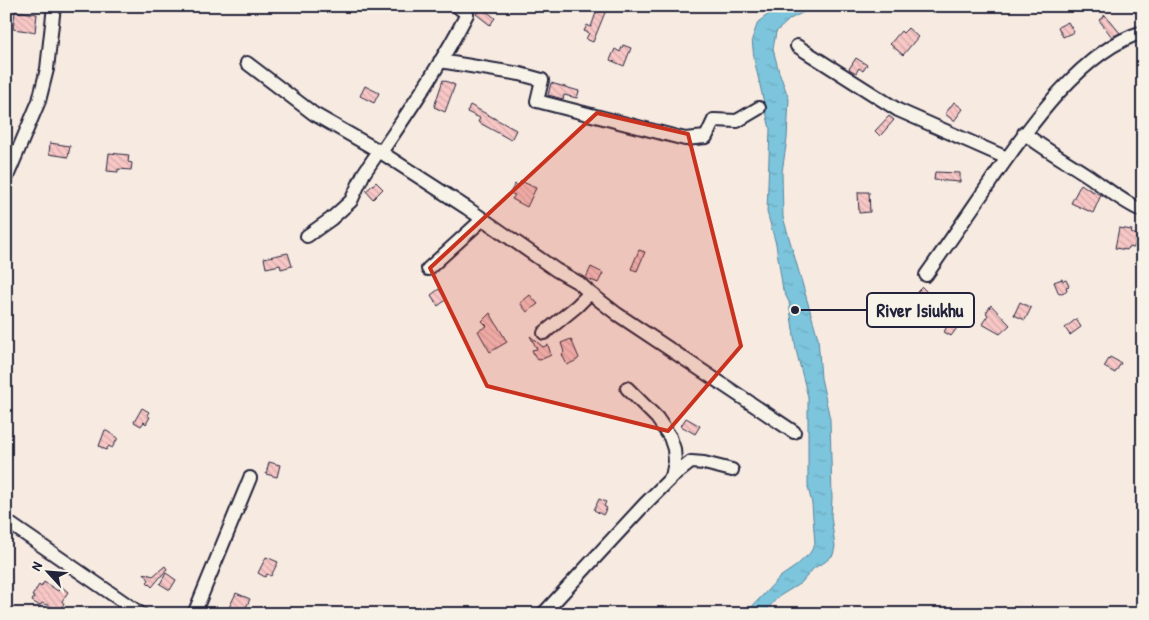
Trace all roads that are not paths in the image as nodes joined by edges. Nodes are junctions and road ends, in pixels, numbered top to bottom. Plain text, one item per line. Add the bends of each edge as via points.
1 (54, 6) edge
2 (457, 6) edge
3 (1143, 32) edge
4 (797, 46) dead end
5 (440, 61) junction
6 (247, 64) dead end
7 (758, 108) dead end
8 (1024, 133) junction
9 (379, 151) junction
10 (1007, 158) junction
11 (6, 179) edge
12 (1143, 211) edge
13 (483, 219) junction
14 (308, 236) dead end
15 (428, 269) dead end
16 (926, 275) dead end
17 (590, 293) junction
18 (544, 333) dead end
19 (627, 388) dead end
20 (794, 432) dead end
21 (732, 470) dead end
22 (672, 477) junction
23 (250, 478) dead end
24 (6, 521) edge
25 (141, 614) edge
26 (194, 614) edge
27 (543, 614) edge

1 - 11 street via 47,69 39,101
2 - 5 street via 467,14
3 - 8 street via 1105,51 1078,73
4 - 10 street via 898,110
5 - 7 street via 542,80 537,101 685,138 706,137 714,120 737,121
5 - 9 street via 389,141
6 - 9 street via 314,114
8 - 10 street
8 - 12 street via 1114,195
9 - 13 street
9 - 14 street via 351,201
10 - 16 street
13 - 15 street
13 - 17 street
17 - 18 street
17 - 20 street
19 - 22 street via 657,418 670,437 675,462
21 - 22 street via 691,462
22 - 27 street
23 - 26 street
24 - 25 street

